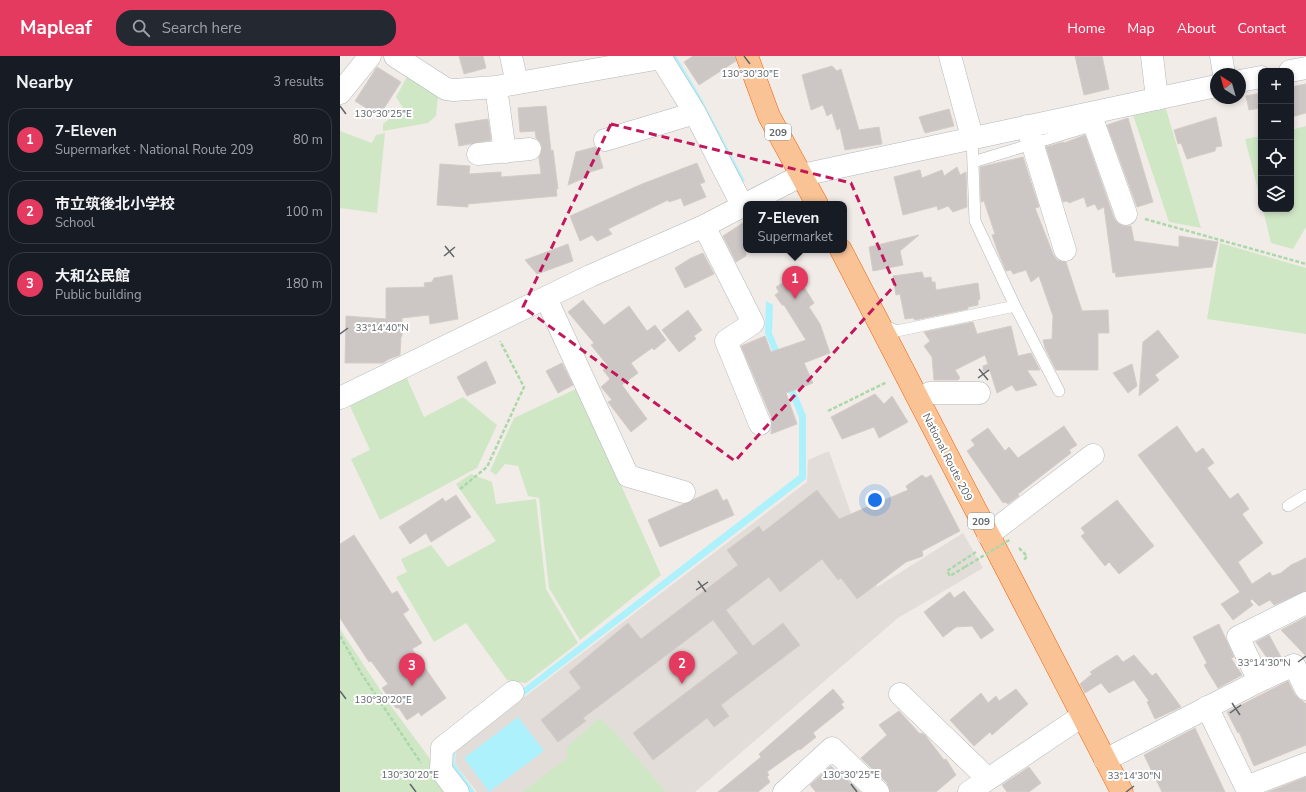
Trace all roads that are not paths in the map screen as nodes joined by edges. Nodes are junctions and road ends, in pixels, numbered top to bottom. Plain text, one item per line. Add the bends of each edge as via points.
1 (370, 56) edge
2 (395, 56) edge
3 (511, 56) edge
4 (747, 56) edge
5 (950, 56) edge
6 (1152, 56) edge
7 (1221, 56) edge
8 (1223, 68) edge
9 (1306, 68) edge
10 (1294, 70) edge
11 (1258, 78) edge
12 (1246, 80) edge
13 (517, 83) junction
14 (496, 87) junction
15 (1210, 87) edge
16 (340, 92) edge
17 (1157, 99) junction
18 (695, 113) junction
19 (1092, 119) junction
20 (1030, 135) junction
21 (972, 137) junction
22 (606, 140) dead end
23 (530, 149) dead end
24 (504, 152) junction
25 (478, 154) dead end
26 (973, 162) junction
27 (802, 175) junction
28 (750, 201) edge
29 (815, 201) edge
30 (742, 205) joint
31 (1126, 214) road end
32 (704, 226) junction
33 (1065, 250) dead end
34 (842, 253) edge
35 (546, 298) junction
36 (1015, 306) junction
37 (878, 323) junction
38 (1058, 392) dead end
39 (930, 393) dead end
40 (979, 393) dead end
41 (340, 398) edge
42 (760, 424) dead end
43 (1093, 455) dead end
44 (684, 492) dead end
45 (1306, 495) edge
46 (1288, 506) dead end
47 (983, 543) junction
48 (1306, 603) edge
49 (1259, 680) junction
50 (1306, 689) edge
51 (513, 692) dead end
52 (900, 694) dead end
53 (1207, 707) junction
54 (1082, 716) junction
55 (1105, 760) junction
56 (1306, 764) edge
57 (988, 779) junction
58 (458, 792) edge
59 (784, 792) edge
60 (878, 792) edge
61 (969, 792) edge
62 (1122, 792) edge

1 - 16 street
2 - 14 street via 446,89
3 - 13 street
4 - 27 highway, 209 via 769,116
5 - 21 street
6 - 17 street
7 - 8 street
9 - 10 street
11 - 12 street
13 - 14 street
13 - 18 street via 661,58
14 - 24 street
15 - 17 street
17 - 19 street
18 - 22 street
18 - 30 street
19 - 20 street
19 - 31 street
20 - 21 street
20 - 26 lane
20 - 33 street
21 - 26 lane
21 - 27 street
23 - 24 street
24 - 25 street
26 - 36 lane via 975,221
27 - 28 street
27 - 29 highway, 209
30 - 32 street
32 - 35 street
32 - 42 street via 753,323 726,341
34 - 37 highway, National Route 209 / 209
35 - 41 street
35 - 44 street via 628,476
36 - 37 lane via 897,331
36 - 38 lane
37 - 47 highway, National Route 209 / 209
39 - 40 street
43 - 47 street
45 - 46 lane
47 - 54 highway, National Route 209 / 209
48 - 49 street via 1238,637
49 - 50 street via 1294,665
49 - 53 street
51 - 58 street via 442,748 441,770
52 - 57 street
53 - 55 street
53 - 56 street via 1246,787
54 - 55 highway, National Route 209 / 209
54 - 57 street
55 - 62 highway, National Route 209 / 209
57 - 61 street
59 - 60 street via 832,748

